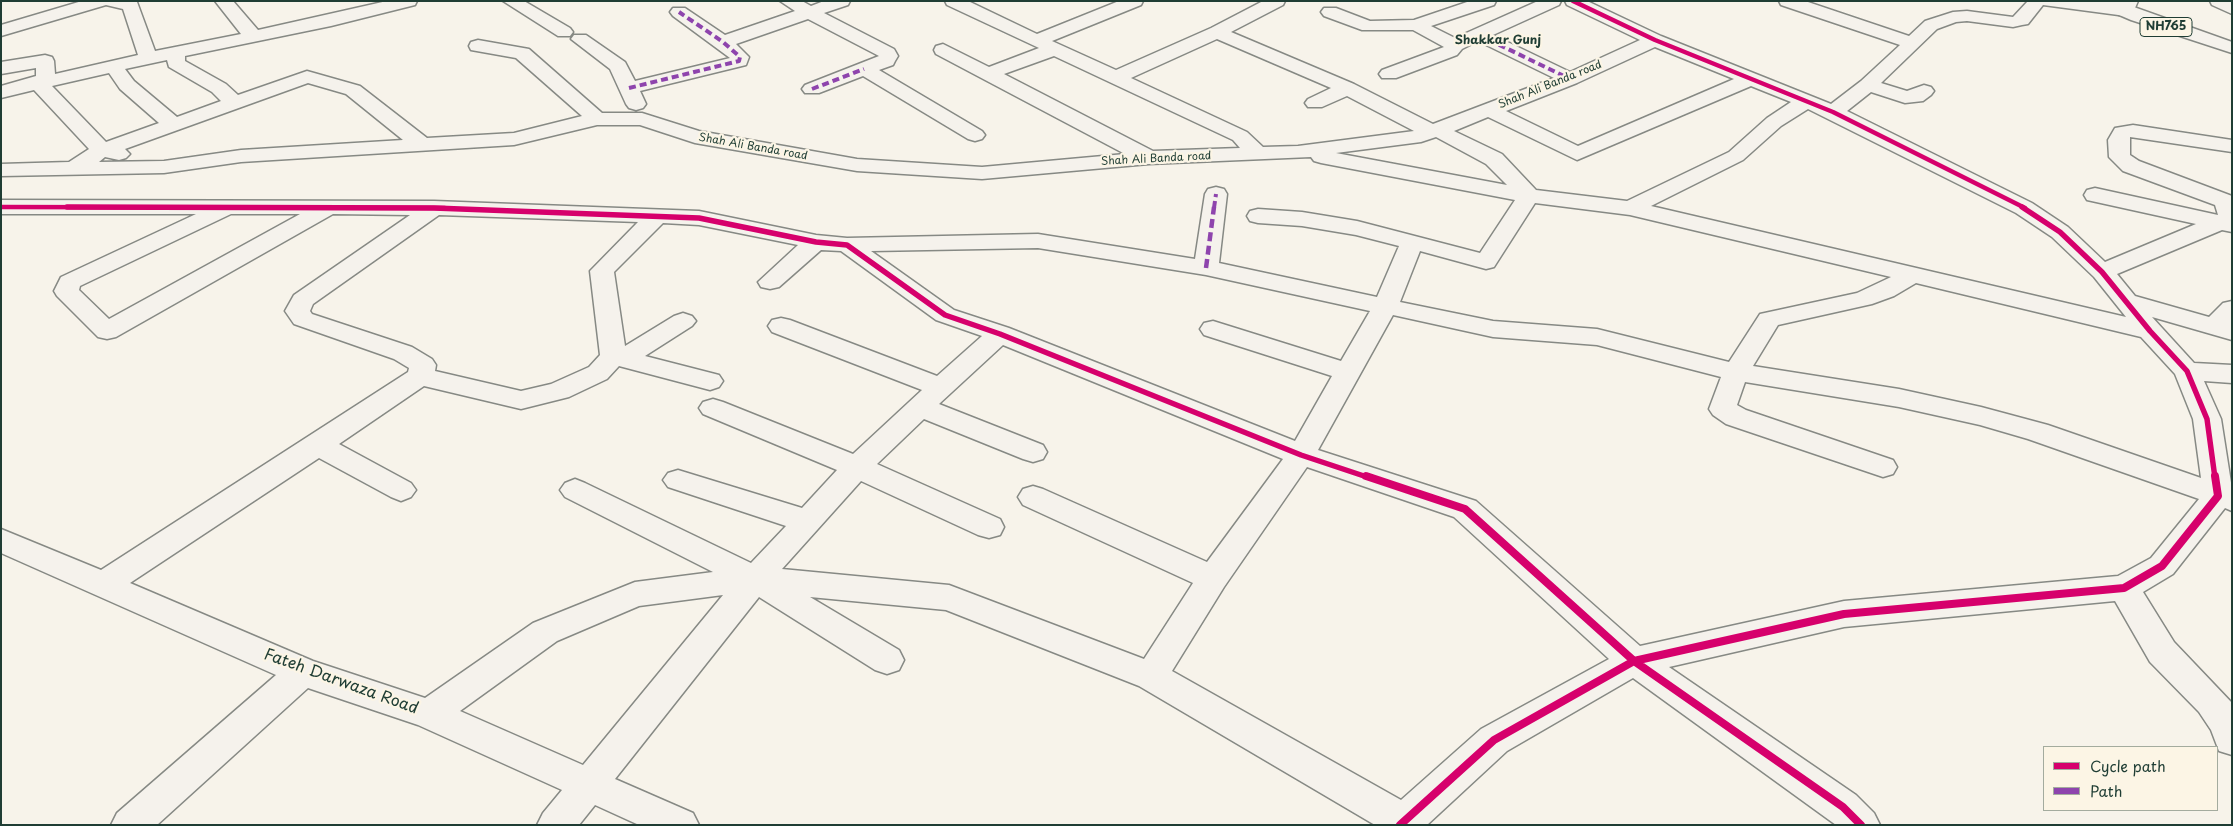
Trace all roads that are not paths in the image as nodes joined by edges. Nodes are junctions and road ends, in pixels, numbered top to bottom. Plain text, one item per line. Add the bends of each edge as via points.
1 (101, 1) edge
2 (111, 1) edge
3 (223, 1) edge
4 (409, 1) edge
5 (512, 1) edge
6 (788, 1) edge
7 (842, 1) edge
8 (952, 1) edge
9 (1134, 1) edge
10 (1277, 1) edge
11 (1488, 1) edge
12 (1553, 1) edge
13 (1573, 1) edge
14 (1787, 1) edge
15 (2037, 1) edge
16 (2049, 1) edge
17 (2102, 1) edge
18 (2218, 1) edge
19 (1086, 4) dead end
20 (2128, 6) edge
21 (2232, 9) edge
22 (679, 12) dead end
23 (809, 12) junction
24 (1109, 12) junction
25 (1330, 12) dead end
26 (1416, 25) junction
27 (1, 31) edge
28 (1217, 32) junction
29 (1479, 35) junction
30 (253, 36) junction
31 (1655, 40) junction
32 (723, 42) junction
33 (1910, 42) junction
34 (1455, 45) junction
35 (478, 46) dead end
36 (1043, 46) junction
37 (2232, 48) edge
38 (943, 50) dead end
39 (176, 52) junction
40 (148, 58) junction
41 (113, 65) junction
42 (1, 68) edge
43 (864, 69) junction
44 (987, 74) junction
45 (1389, 74) dead end
46 (1117, 77) junction
47 (1570, 79) junction
48 (1750, 79) junction
49 (42, 82) junction
50 (1868, 85) junction
51 (630, 88) junction
52 (1347, 88) junction
53 (812, 89) dead end
54 (1924, 91) dead end
55 (1, 92) edge
56 (1806, 101) junction
57 (234, 102) junction
58 (1315, 103) dead end
59 (1489, 110) junction
60 (1834, 112) junction
61 (597, 119) junction
62 (642, 119) junction
63 (173, 124) junction
64 (1435, 131) junction
65 (975, 134) dead end
66 (424, 146) junction
67 (2232, 146) edge
68 (1298, 152) junction
69 (1258, 154) junction
70 (1149, 158) junction
71 (103, 159) junction
72 (1, 170) edge
73 (1216, 194) dead end
74 (2095, 195) dead end
75 (1529, 196) junction
76 (2228, 201) edge
77 (231, 206) junction
78 (330, 206) junction
79 (1, 207) edge
80 (434, 208) junction
81 (1630, 208) junction
82 (657, 216) junction
83 (1258, 216) dead end
84 (2227, 224) edge
85 (816, 242) junction
86 (1412, 242) junction
87 (847, 245) junction
88 (1206, 268) junction
89 (2102, 272) junction
90 (1914, 274) junction
91 (770, 282) dead end
92 (2128, 302) junction
93 (1386, 305) junction
94 (2232, 308) edge
95 (683, 321) dead end
96 (781, 326) dead end
97 (1213, 329) dead end
98 (2223, 330) edge
99 (2150, 331) junction
100 (1000, 334) junction
101 (618, 357) junction
102 (2188, 371) junction
103 (1348, 372) junction
104 (1736, 372) junction
105 (2232, 374) edge
106 (420, 376) junction
107 (941, 387) junction
108 (920, 407) junction
109 (318, 445) junction
110 (1033, 452) dead end
111 (1301, 455) junction
112 (857, 467) junction
113 (1883, 467) dead end
114 (678, 480) dead end
115 (401, 490) dead end
116 (575, 490) dead end
117 (1033, 497) dead end
118 (2225, 498) edge
119 (808, 522) junction
120 (990, 527) dead end
121 (1, 540) edge
122 (1213, 578) junction
123 (755, 579) junction
124 (102, 585) junction
125 (2124, 588) junction
126 (887, 660) dead end
127 (1634, 662) junction
128 (302, 672) junction
129 (1151, 676) junction
130 (429, 714) junction
131 (2232, 740) edge
132 (589, 785) junction
133 (1402, 823) edge
134 (130, 825) edge
135 (556, 825) edge
136 (680, 825) edge
137 (1861, 825) edge

1 - 27 main road
2 - 40 main road via 131,6
3 - 30 main road
4 - 30 main road via 328,14
5 - 51 main road via 618,66
6 - 23 main road
7 - 23 main road
8 - 36 main road
9 - 24 main road
10 - 28 main road
11 - 26 main road
12 - 29 main road
13 - 31 main road
14 - 33 main road
15 - 33 main road via 2022,20 2000,22 1953,17 1931,25
16 - 20 main road
17 - 20 main road, NH765
18 - 21 main road
19 - 24 main road
20 - 37 main road, NH765
22 - 32 main road
23 - 32 main road
23 - 43 main road via 889,56 886,61
24 - 36 main road
25 - 26 main road via 1368,26
26 - 34 main road
28 - 46 main road
28 - 52 main road
29 - 34 main road
29 - 47 main road
30 - 39 main road
31 - 47 main road, Shah Ali Banda road
31 - 48 main road
32 - 51 main road via 740,57 739,61
33 - 50 main road
34 - 45 main road via 1450,51
35 - 61 main road via 522,54
36 - 44 main road
36 - 46 main road
38 - 44 main road
39 - 40 main road
39 - 57 main road via 176,63 219,88
40 - 41 main road
41 - 49 main road
41 - 63 main road via 127,84
42 - 49 main road via 45,60
43 - 53 main road
43 - 65 main road
44 - 70 main road
46 - 69 main road via 1240,136
47 - 59 main road, Shah Ali Banda road
48 - 56 main road
48 - 59 main road via 1577,154
49 - 55 main road
49 - 71 main road
50 - 54 main road via 1905,97
50 - 60 main road
51 - 62 main road
52 - 58 main road
52 - 64 main road
56 - 60 main road
56 - 81 main road via 1774,122 1736,156
57 - 63 main road
57 - 66 main road via 307,77 353,90
59 - 64 main road, Shah Ali Banda road
60 - 89 main road via 2024,208 2060,232
61 - 62 main road, Shah Ali Banda road
61 - 66 main road, Shah Ali Banda road via 514,139
62 - 70 main road, Shah Ali Banda road via 695,137 857,165 982,173
63 - 71 main road
64 - 68 main road, Shah Ali Banda road via 1421,136
64 - 75 main road via 1494,158
66 - 71 main road, Shah Ali Banda road via 241,156 164,167
67 - 76 main road via 2133,131 2122,132 2118,140 2120,157 2131,166
68 - 69 main road, Shah Ali Banda road
68 - 75 main road
69 - 70 main road, Shah Ali Banda road
71 - 72 main road, Shah Ali Banda road via 75,168
73 - 88 main road
74 - 84 main road
75 - 81 main road
75 - 86 main road via 1486,262
76 - 84 main road
77 - 78 main road
77 - 78 main road via 70,282 66,291 107,331
77 - 79 main road
78 - 80 main road
80 - 82 main road
80 - 106 main road via 303,300 297,311 302,319 403,353 423,365
81 - 90 main road
82 - 85 main road via 699,218
82 - 101 main road via 602,271
83 - 86 main road via 1302,218
84 - 89 main road
85 - 87 main road
85 - 91 main road
86 - 93 main road
87 - 88 main road via 1038,241
87 - 100 main road via 945,315
88 - 93 main road
89 - 92 main road
90 - 99 main road
90 - 104 main road via 1885,291 1863,299 1769,319
92 - 98 main road
92 - 99 main road
93 - 103 main road
93 - 104 main road via 1493,329 1596,337
94 - 98 main road
95 - 101 main road
96 - 107 main road
97 - 103 main road
99 - 102 main road
100 - 107 main road
100 - 111 main road
101 - 106 main road via 598,373 576,384 520,400
101 - 112 main road via 711,395
102 - 105 main road
102 - 118 main road via 2207,419
103 - 111 main road
104 - 113 main road via 1724,398 1724,409 1730,413
104 - 118 main road via 1899,398 1981,416 2038,432
106 - 109 main road
107 - 108 main road
108 - 110 main road
108 - 112 main road
109 - 115 main road
109 - 124 main road
111 - 122 main road
111 - 127 main road via 1465,509
112 - 119 main road
112 - 120 main road
114 - 119 main road
116 - 123 main road
117 - 122 main road
118 - 125 main road via 2162,566
119 - 123 main road
121 - 124 main road, Fateh Darwaza Road
122 - 129 main road
123 - 126 main road
123 - 129 main road via 949,598
123 - 130 main road via 636,594 545,632
123 - 132 main road
124 - 128 main road, Fateh Darwaza Road
125 - 127 main road via 1844,614
125 - 131 main road via 2162,652 2211,702
127 - 133 main road via 1494,740
127 - 137 main road via 1843,807
128 - 130 main road, Fateh Darwaza Road
128 - 134 main road
129 - 133 main road
130 - 132 main road, Fateh Darwaza Road
132 - 135 main road
132 - 136 main road, Fateh Darwaza Road

